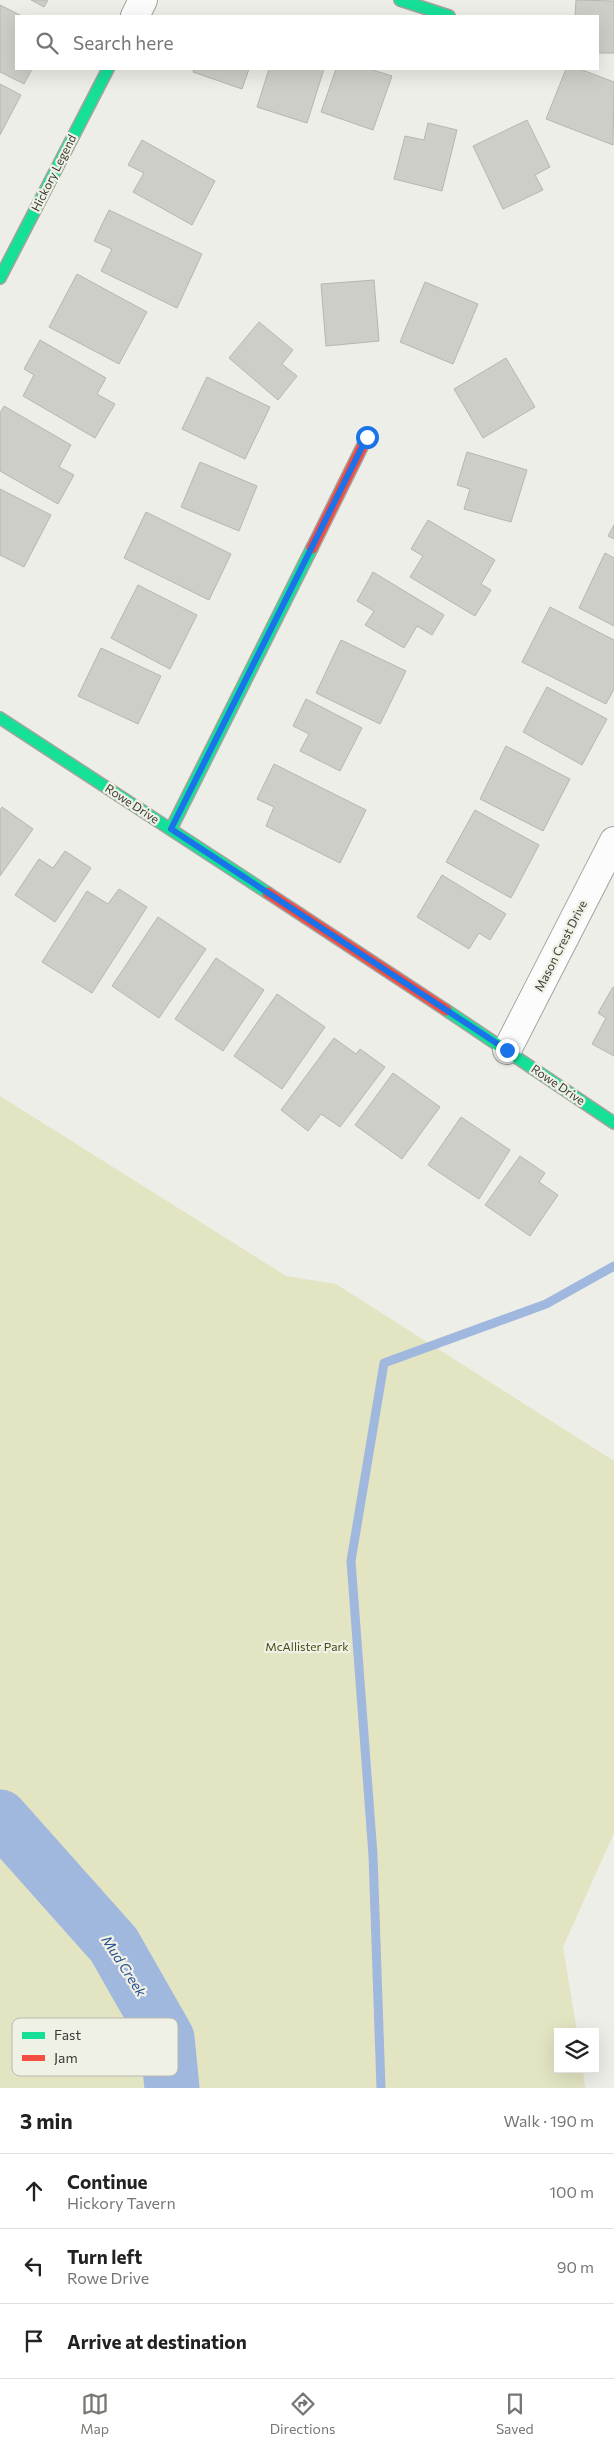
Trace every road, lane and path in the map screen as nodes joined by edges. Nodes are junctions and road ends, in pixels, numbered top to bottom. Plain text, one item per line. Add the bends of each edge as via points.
1 (143, 0) edge
2 (400, 0) edge
3 (136, 15) edge
4 (446, 15) edge
5 (107, 70) edge
6 (0, 278) edge
7 (367, 437) dead end
8 (0, 718) edge
9 (171, 829) junction
10 (614, 841) edge
11 (507, 1050) junction
12 (614, 1123) edge

1 - 3 street
2 - 4 street
5 - 6 street, Hickory Legend
7 - 9 street
8 - 9 street, Rowe Drive
9 - 11 street, Rowe Drive
10 - 11 street, Mason Crest Drive
11 - 12 street, Rowe Drive

